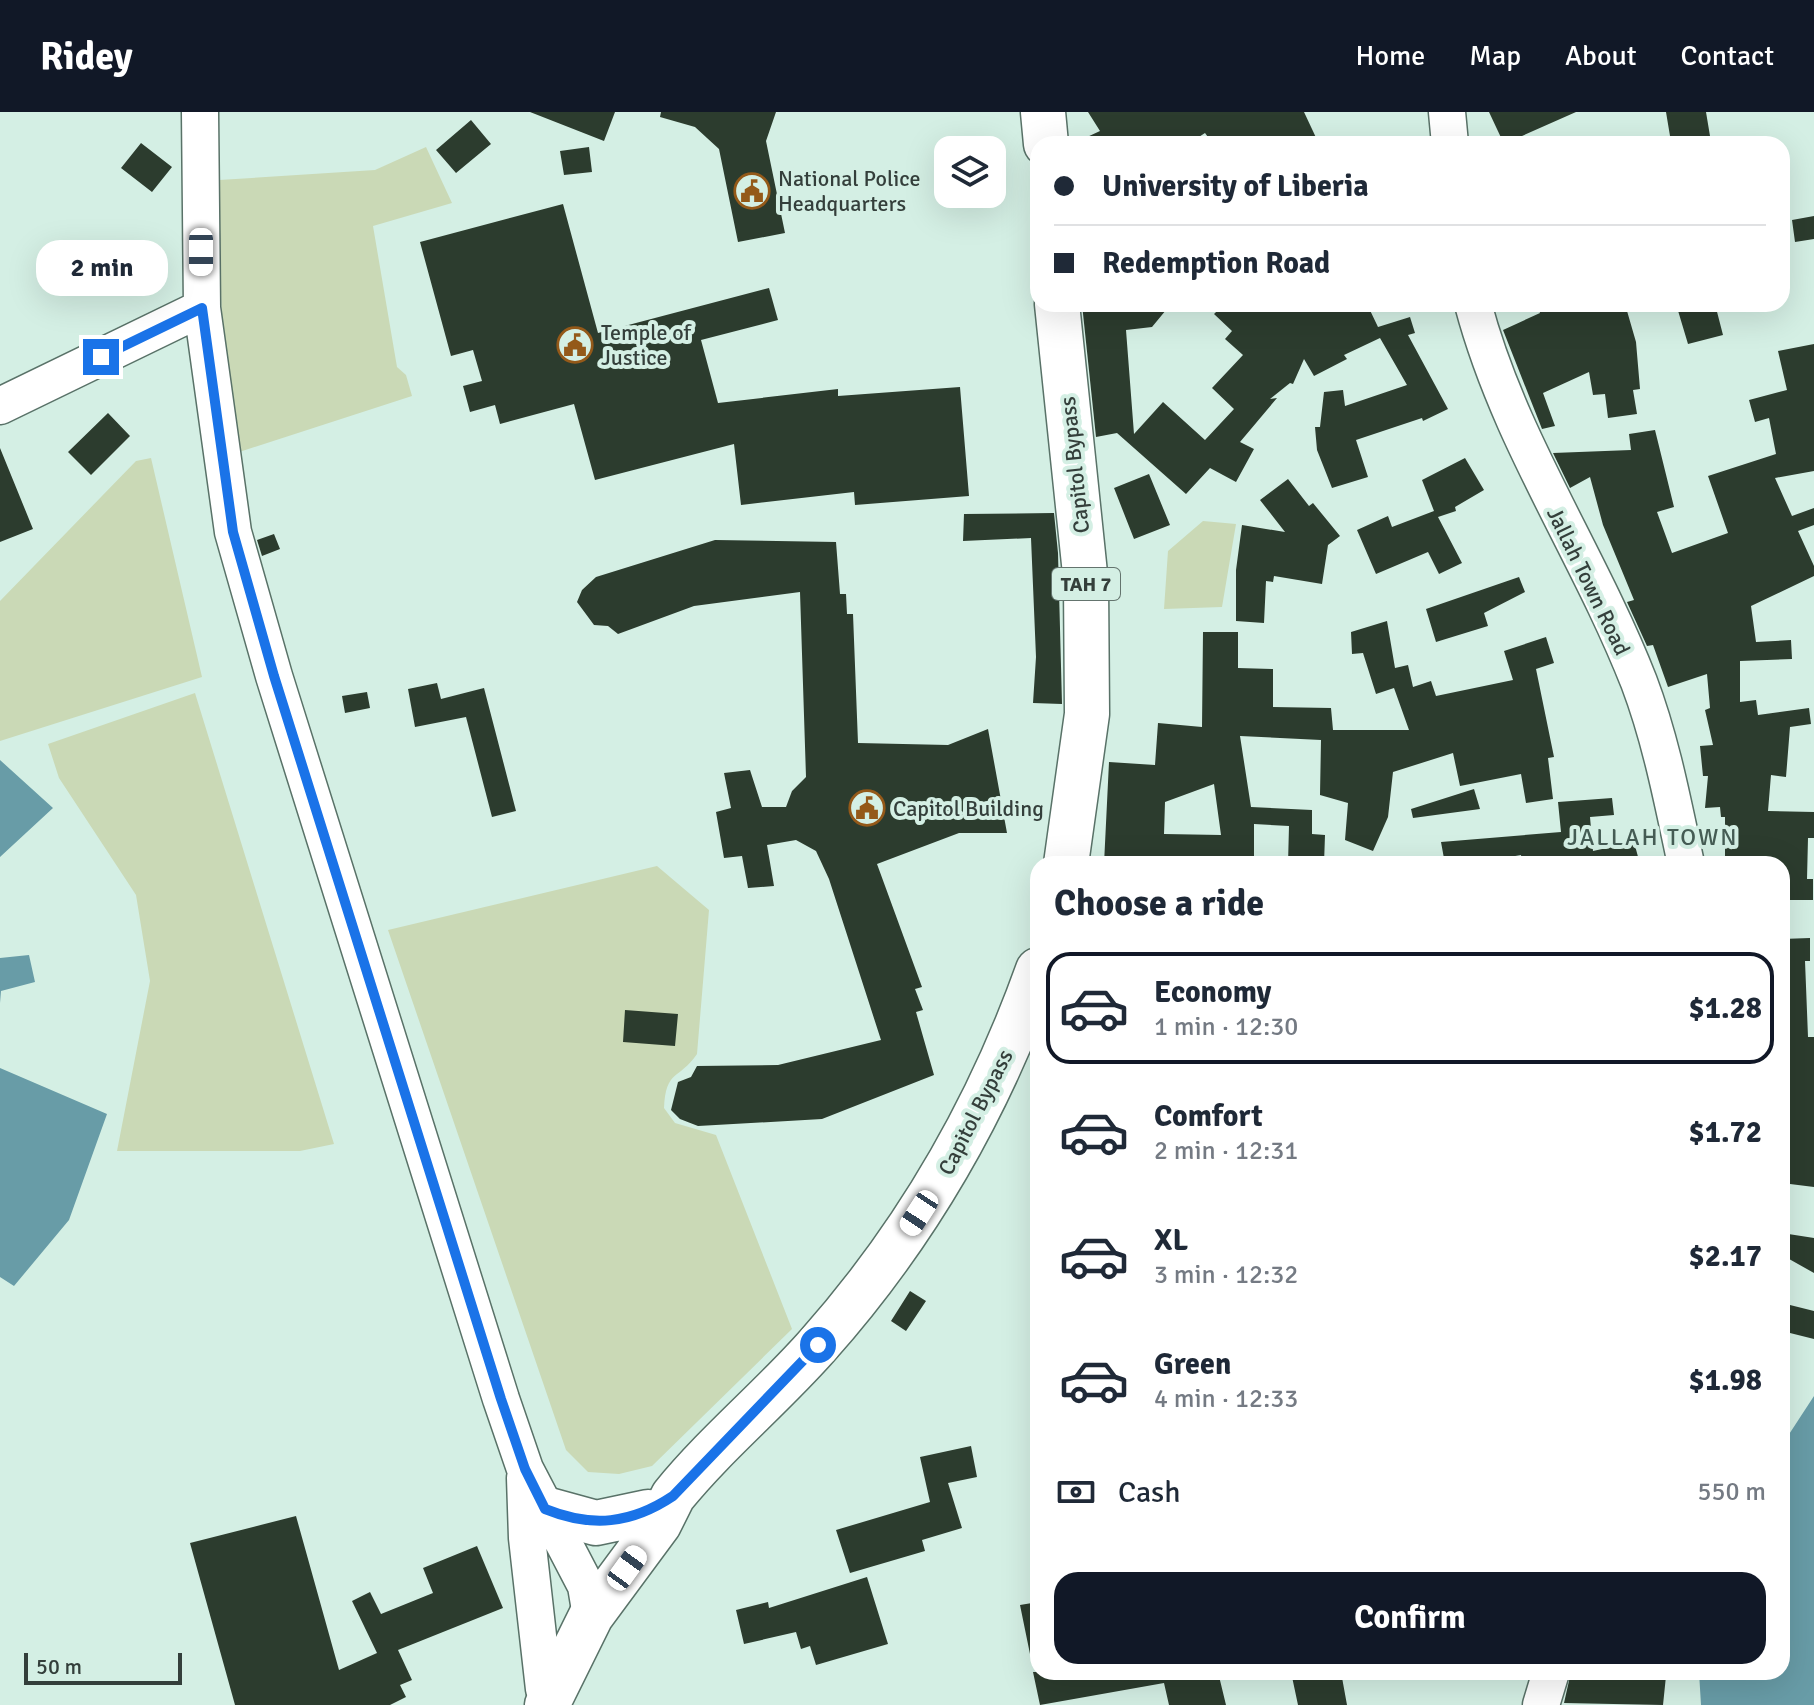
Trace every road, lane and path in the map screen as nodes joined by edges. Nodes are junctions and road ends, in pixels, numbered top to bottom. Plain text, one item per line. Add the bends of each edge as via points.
1 (200, 112) edge
2 (1043, 112) edge
3 (1447, 112) edge
4 (1045, 136) edge
5 (1449, 136) edge
6 (202, 308) junction
7 (1058, 312) edge
8 (1476, 312) edge
9 (0, 406) edge
10 (1067, 856) edge
11 (1684, 856) edge
12 (1030, 990) edge
13 (525, 1469) junction
14 (660, 1504) junction
15 (545, 1509) junction
16 (589, 1601) junction
17 (1549, 1680) edge
18 (545, 1700) edge
19 (1541, 1705) edge

1 - 6 main road
2 - 4 highway
3 - 5 main road
6 - 9 main road
6 - 13 main road via 233,532
7 - 10 highway, Capitol Bypass / TAH 7 via 1086,583 1087,714
8 - 11 main road, Jallah Town Road via 1509,414 1639,683 1667,774
12 - 14 highway, Capitol Bypass via 981,1110 909,1229 818,1345
13 - 15 main road
13 - 18 main road
14 - 15 highway via 596,1523
14 - 16 highway, Capitol Bypass via 613,1549
15 - 16 main road
16 - 18 highway, Capitol Bypass
17 - 19 main road

